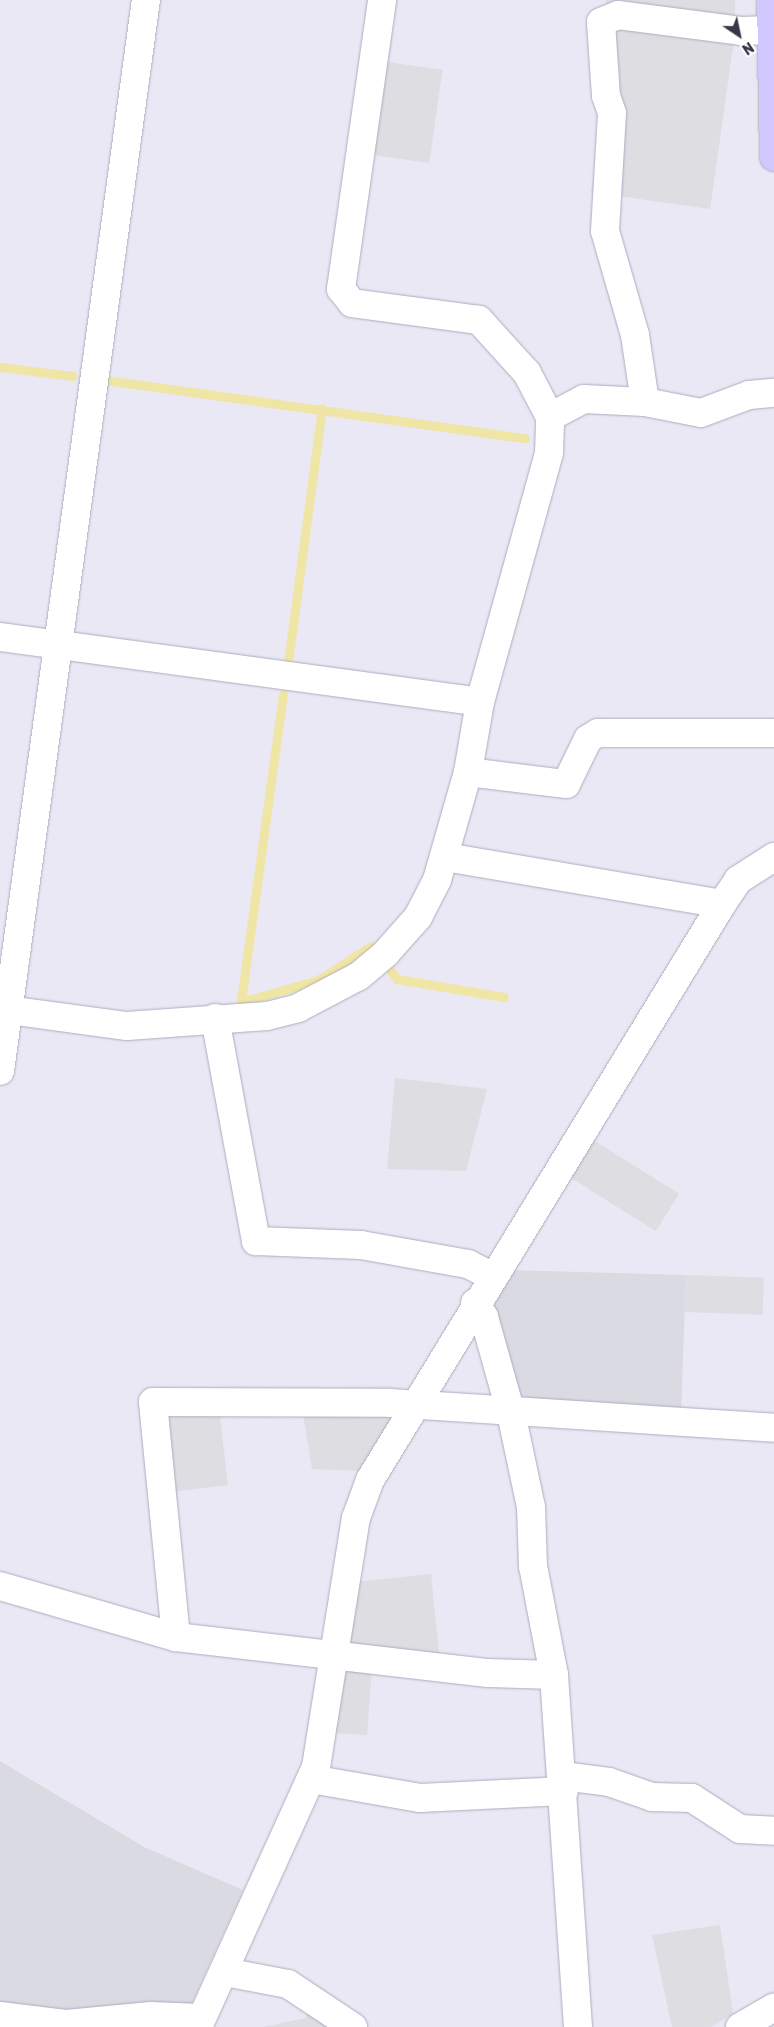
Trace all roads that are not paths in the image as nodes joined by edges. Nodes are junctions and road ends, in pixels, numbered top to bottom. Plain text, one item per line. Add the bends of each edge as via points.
1 (146, 0) edge
2 (382, 0) edge
3 (771, 0) edge
4 (771, 30) junction
5 (774, 157) edge
6 (774, 393) edge
7 (645, 402) junction
8 (550, 417) junction
9 (0, 637) edge
10 (54, 645) junction
11 (480, 702) junction
12 (774, 732) edge
13 (468, 772) junction
14 (445, 857) junction
15 (774, 857) edge
16 (722, 904) junction
17 (8, 1010) junction
18 (215, 1018) junction
19 (0, 1071) edge
20 (492, 1276) junction
21 (476, 1303) junction
22 (412, 1406) junction
23 (511, 1413) junction
24 (774, 1428) edge
25 (0, 1586) edge
26 (176, 1637) junction
27 (334, 1658) junction
28 (554, 1675) junction
29 (311, 1780) junction
30 (564, 1783) junction
31 (774, 1831) edge
32 (225, 1972) junction
33 (774, 2007) edge
34 (0, 2016) edge
35 (200, 2022) edge
36 (353, 2027) edge
37 (578, 2027) edge
38 (740, 2027) edge

1 - 10 street
2 - 8 street via 341,289 352,303 479,320 527,373
3 - 4 main road
4 - 5 main road
4 - 7 street via 741,31 618,15 601,22 606,96 612,113 605,231 634,335
6 - 7 street via 749,395 701,413
7 - 8 street via 584,399
8 - 11 street via 549,453
9 - 10 street
10 - 11 street
10 - 17 street
11 - 13 street
12 - 13 street via 598,733 588,738 566,784
13 - 14 street
14 - 16 street
14 - 18 street via 418,917 358,976 298,1008 268,1016
15 - 16 street via 738,880
16 - 20 street
17 - 18 street via 127,1026
17 - 19 street
18 - 20 street via 256,1241 362,1245 468,1264
20 - 21 street
21 - 22 street
21 - 23 street via 484,1316
22 - 23 street
22 - 26 street via 153,1402
22 - 27 street via 370,1480 356,1518
23 - 24 street
23 - 28 street via 531,1507 532,1566
25 - 26 street
26 - 27 street
27 - 28 street
27 - 29 street
28 - 30 street
29 - 30 street via 420,1798
29 - 32 street
30 - 31 street via 609,1782 652,1797 692,1798 740,1829
30 - 37 street
32 - 35 street
32 - 36 street via 288,1984
33 - 38 street
34 - 35 street via 66,2024 152,2016

